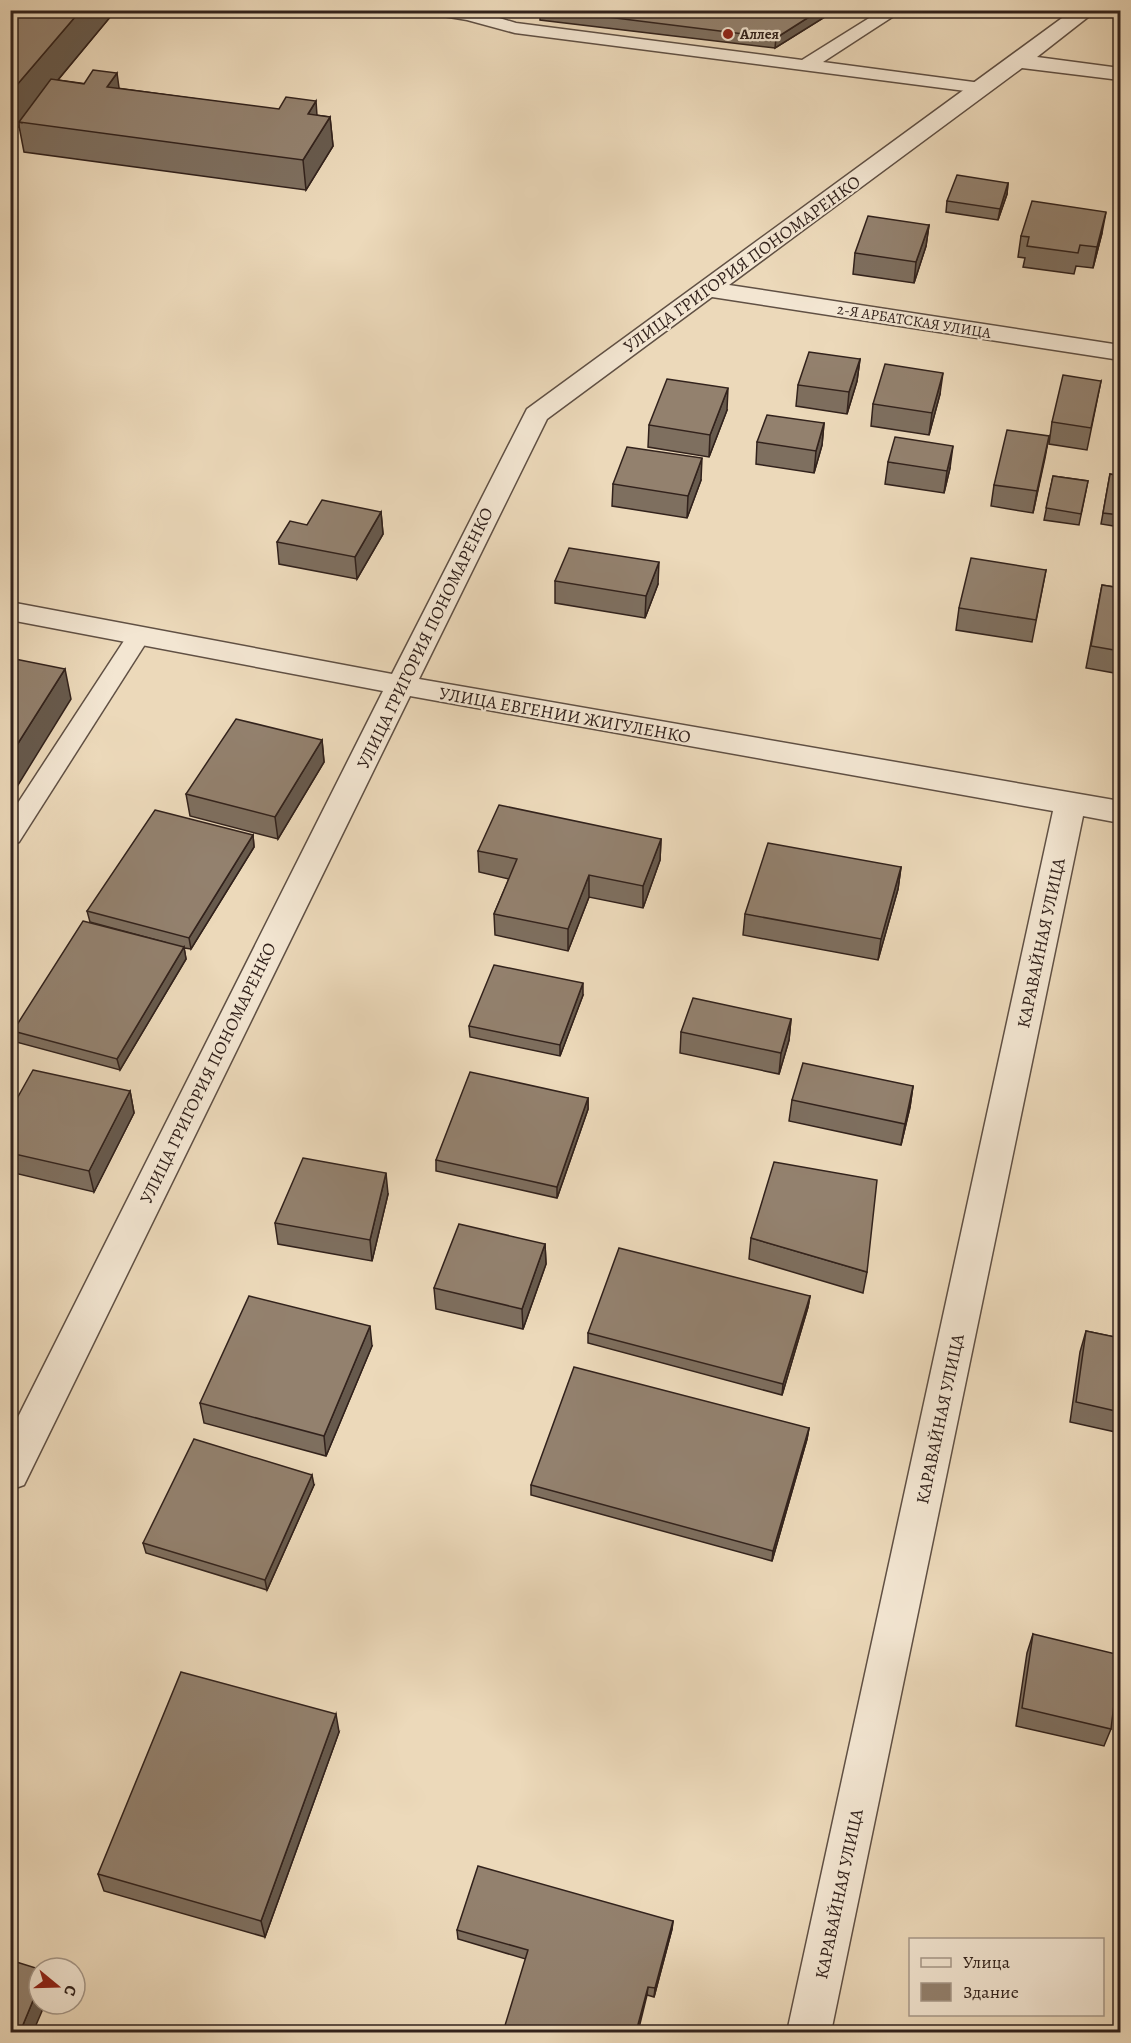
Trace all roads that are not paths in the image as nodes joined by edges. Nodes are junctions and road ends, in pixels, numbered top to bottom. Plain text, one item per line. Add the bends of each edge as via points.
1 (437, 10) edge
2 (895, 10) edge
3 (1088, 10) edge
4 (471, 13) edge
5 (1019, 61) junction
6 (806, 65) junction
7 (1120, 74) edge
8 (981, 88) junction
9 (708, 289) junction
10 (1120, 353) edge
11 (10, 611) edge
12 (139, 635) junction
13 (403, 685) junction
14 (1070, 804) junction
15 (1120, 812) edge
16 (11, 834) edge
17 (10, 1473) edge
18 (809, 2032) edge

1 - 4 lane
2 - 6 lane
3 - 5 street, УЛИЦА ГРИГОРИЯ ПОНОМАРЕНКО
4 - 6 lane via 515,28
5 - 7 street
5 - 8 street, УЛИЦА ГРИГОРИЯ ПОНОМАРЕНКО
6 - 8 lane
8 - 9 street, УЛИЦА ГРИГОРИЯ ПОНОМАРЕНКО
9 - 10 street, 2-Я АРБАТСКАЯ УЛИЦА
9 - 13 street, УЛИЦА ГРИГОРИЯ ПОНОМАРЕНКО via 536,415
11 - 12 street, УЛИЦА ЕВГЕНИИ ЖИГУЛЕНКО
12 - 13 street, УЛИЦА ЕВГЕНИИ ЖИГУЛЕНКО
12 - 16 lane
13 - 14 street, УЛИЦА ЕВГЕНИИ ЖИГУЛЕНКО
13 - 17 street, УЛИЦА ГРИГОРИЯ ПОНОМАРЕНКО
14 - 15 street, УЛИЦА ЕВГЕНИИ ЖИГУЛЕНКО
14 - 18 street, КАРАВАЙНАЯ УЛИЦА

